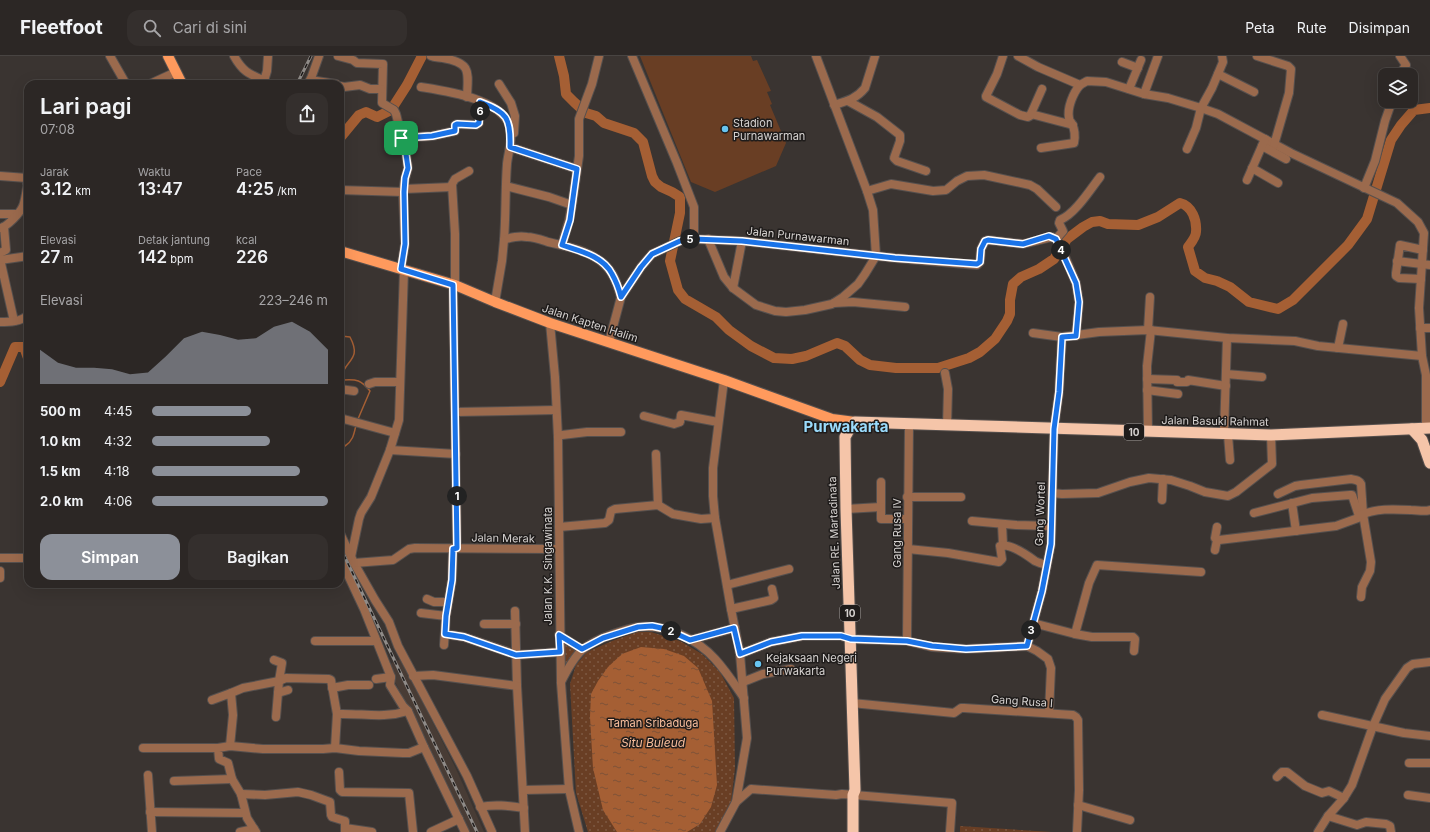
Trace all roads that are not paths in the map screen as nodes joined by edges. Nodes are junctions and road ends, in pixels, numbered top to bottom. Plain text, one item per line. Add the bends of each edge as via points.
1 (110, 56) edge
2 (168, 56) edge
3 (234, 56) edge
4 (268, 56) edge
5 (319, 56) edge
6 (338, 56) edge
7 (430, 56) edge
8 (599, 56) edge
9 (632, 56) edge
10 (816, 56) edge
11 (874, 56) edge
12 (1003, 56) edge
13 (1018, 56) edge
14 (1158, 56) edge
15 (1222, 56) edge
16 (1257, 56) edge
17 (1400, 56) edge
18 (1122, 62) dead end
19 (1404, 68) edge
20 (176, 72) junction
21 (1218, 74) junction
22 (124, 80) edge
23 (159, 80) edge
24 (180, 80) edge
25 (260, 80) edge
26 (265, 80) edge
27 (310, 80) edge
28 (499, 84) dead end
29 (1080, 85) junction
30 (344, 86) edge
31 (421, 87) dead end
32 (382, 89) junction
33 (1042, 89) dead end
34 (1128, 89) junction
35 (1254, 92) dead end
36 (1144, 94) junction
37 (467, 97) junction
38 (848, 101) junction
39 (480, 102) junction
40 (834, 104) junction
41 (1201, 108) junction
42 (1390, 108) edge
43 (1031, 114) junction
44 (1073, 125) junction
45 (401, 138) junction
46 (1263, 143) junction
47 (1274, 144) junction
48 (511, 148) junction
49 (1040, 148) dead end
50 (1187, 149) dead end
51 (1286, 159) dead end
52 (1252, 168) junction
53 (577, 169) junction
54 (469, 171) dead end
55 (926, 171) dead end
56 (0, 176) edge
57 (1100, 177) dead end
58 (24, 178) edge
59 (1247, 180) dead end
60 (1278, 183) dead end
61 (506, 186) junction
62 (452, 187) junction
63 (1367, 189) junction
64 (344, 190) edge
65 (404, 190) junction
66 (868, 191) junction
67 (24, 199) edge
68 (572, 205) junction
69 (1056, 207) dead end
70 (0, 214) edge
71 (17, 214) junction
72 (2, 228) edge
73 (694, 239) junction
74 (708, 239) junction
75 (504, 240) junction
76 (742, 241) junction
77 (1058, 242) junction
78 (562, 245) junction
79 (1423, 250) junction
80 (344, 252) edge
81 (0, 253) edge
82 (24, 256) edge
83 (876, 256) junction
84 (0, 259) edge
85 (1397, 261) junction
86 (1426, 264) edge
87 (402, 269) junction
88 (1421, 279) junction
89 (454, 285) junction
90 (733, 288) junction
91 (621, 297) junction
92 (1150, 297) dead end
93 (496, 302) junction
94 (832, 304) junction
95 (905, 307) dead end
96 (24, 318) edge
97 (14, 321) junction
98 (0, 322) edge
99 (550, 323) junction
100 (1343, 324) dead end
101 (1420, 328) junction
102 (1430, 328) edge
103 (1150, 330) junction
104 (1033, 333) dead end
105 (1076, 336) junction
106 (1062, 337) junction
107 (1227, 338) junction
108 (609, 342) junction
109 (1338, 348) junction
110 (1422, 356) junction
111 (945, 374) dead end
112 (1226, 374) junction
113 (1262, 377) dead end
114 (1147, 379) junction
115 (724, 380) junction
116 (400, 382) junction
117 (369, 384) dead end
118 (1226, 386) junction
119 (344, 389) edge
120 (354, 390) dead end
121 (1147, 390) junction
122 (1178, 394) dead end
123 (556, 410) junction
124 (455, 412) junction
125 (644, 416) dead end
126 (344, 419) edge
127 (832, 419) junction
128 (718, 422) junction
129 (855, 422) junction
130 (909, 425) junction
131 (947, 426) junction
132 (1054, 429) junction
133 (1412, 429) junction
134 (1429, 430) edge
135 (621, 432) dead end
136 (1148, 432) junction
137 (395, 433) junction
138 (1226, 434) junction
139 (1271, 435) junction
140 (558, 437) junction
141 (845, 437) junction
142 (1424, 445) junction
143 (390, 450) junction
144 (456, 454) junction
145 (656, 454) dead end
146 (1230, 460) dead end
147 (1430, 463) edge
148 (1163, 479) junction
149 (881, 482) dead end
150 (1052, 493) junction
151 (1278, 494) dead end
152 (907, 497) junction
153 (961, 497) dead end
154 (1162, 500) dead end
155 (1292, 503) junction
156 (658, 505) junction
157 (881, 507) junction
158 (846, 509) junction
159 (1430, 510) edge
160 (1254, 513) dead end
161 (1361, 515) junction
162 (715, 518) junction
163 (908, 519) junction
164 (972, 521) dead end
165 (1002, 524) junction
166 (1052, 526) junction
167 (559, 527) junction
168 (1217, 527) dead end
169 (1296, 531) junction
170 (1217, 540) junction
171 (344, 541) edge
172 (1003, 545) junction
173 (455, 548) junction
174 (559, 549) junction
175 (908, 549) junction
176 (1214, 550) dead end
177 (0, 558) edge
178 (24, 558) edge
179 (353, 560) junction
180 (344, 566) edge
181 (1047, 566) junction
182 (789, 569) dead end
183 (0, 572) edge
184 (1201, 572) dead end
185 (0, 578) edge
186 (727, 585) junction
187 (772, 588) dead end
188 (1361, 597) dead end
189 (427, 599) dead end
190 (448, 602) junction
191 (731, 609) junction
192 (515, 611) dead end
193 (421, 613) dead end
194 (446, 616) junction
195 (1033, 623) junction
196 (484, 624) dead end
197 (516, 624) junction
198 (734, 628) junction
199 (445, 634) junction
200 (1075, 634) junction
201 (559, 635) junction
202 (851, 639) junction
203 (376, 640) junction
204 (690, 640) junction
205 (315, 641) dead end
206 (907, 641) junction
207 (444, 645) dead end
208 (1027, 646) junction
209 (582, 649) junction
210 (1134, 651) dead end
211 (560, 652) junction
212 (740, 654) junction
213 (516, 655) junction
214 (274, 660) dead end
215 (1430, 662) edge
216 (791, 669) dead end
217 (413, 676) junction
218 (391, 677) junction
219 (376, 679) dead end
220 (279, 681) junction
221 (743, 682) junction
222 (561, 683) junction
223 (369, 685) dead end
224 (517, 686) junction
225 (332, 688) junction
226 (288, 690) dead end
227 (231, 693) junction
228 (278, 693) junction
229 (745, 699) junction
230 (212, 700) dead end
231 (852, 703) junction
232 (408, 711) junction
233 (340, 714) junction
234 (1049, 714) junction
235 (1322, 715) dead end
236 (276, 717) dead end
237 (1373, 726) junction
238 (1430, 736) edge
239 (230, 746) junction
240 (424, 747) junction
241 (143, 748) dead end
242 (218, 748) junction
243 (330, 748) junction
244 (1409, 763) dead end
245 (1430, 763) edge
246 (339, 772) dead end
247 (741, 773) junction
248 (148, 775) dead end
249 (1277, 777) dead end
250 (232, 779) junction
251 (174, 781) dead end
252 (569, 789) junction
253 (751, 789) junction
254 (523, 790) junction
255 (241, 794) junction
256 (1408, 794) dead end
257 (855, 795) junction
258 (1344, 798) junction
259 (1430, 798) edge
260 (736, 802) junction
261 (1078, 805) junction
262 (480, 807) junction
263 (524, 808) junction
264 (150, 812) junction
265 (245, 813) junction
266 (1328, 816) junction
267 (459, 819) junction
268 (1130, 820) dead end
269 (255, 830) edge
270 (345, 830) edge
271 (152, 832) edge
272 (240, 832) edge
273 (372, 832) edge
274 (413, 832) edge
275 (431, 832) edge
276 (465, 832) edge
277 (492, 832) edge
278 (525, 832) edge
279 (580, 832) edge
280 (720, 832) edge
281 (853, 832) edge
282 (858, 832) edge
283 (950, 832) edge
284 (1077, 832) edge
285 (1318, 832) edge
286 (1391, 832) edge

1 - 22 street
2 - 20 main road
3 - 25 street via 239,66
4 - 26 street
5 - 27 street
6 - 32 street via 357,63 383,64
7 - 37 street via 466,67
8 - 53 street via 580,114
9 - 73 street via 694,207
10 - 40 street
11 - 38 street via 865,88 858,96
12 - 43 street via 986,97 1020,115 1028,117
13 - 29 street
14 - 36 street
15 - 21 street via 1223,62
16 - 47 street via 1291,69 1289,93
17 - 19 street via 1406,65
18 - 34 street via 1139,64
20 - 23 street
20 - 24 main road
21 - 35 street
21 - 41 street
28 - 48 street via 511,103 515,116
29 - 34 street via 1087,81 1101,81
29 - 44 street via 1069,113
30 - 32 street via 360,85 370,89
31 - 37 street
32 - 45 street via 382,103 396,114
33 - 43 street
34 - 36 street
36 - 41 street
37 - 39 street
38 - 40 street
38 - 55 street via 877,116 900,135 894,158 897,161
39 - 45 street via 479,123 476,125 457,124 455,131 432,136
39 - 48 street via 495,108 508,120
40 - 66 street
41 - 46 street via 1229,119
41 - 50 street
42 - 63 street
43 - 44 street
44 - 49 street via 1072,144
45 - 65 street via 408,168
46 - 47 street
46 - 51 street
46 - 52 street
47 - 63 street
48 - 53 street
48 - 61 street
52 - 59 street
52 - 60 street
53 - 68 street
54 - 62 street via 454,179
56 - 58 street
57 - 77 street via 1089,192 1060,220 1063,231
61 - 68 street
61 - 75 street
62 - 65 street
62 - 89 street via 455,234
63 - 79 street via 1388,198 1405,209 1418,222 1424,232
64 - 65 street
65 - 87 street via 405,244
66 - 69 street via 891,184 933,191 946,190 967,176 984,175 1030,185
66 - 83 street via 873,210
67 - 71 street
68 - 78 street
70 - 71 street
71 - 72 street
72 - 81 street via 6,250
73 - 74 street, Jalan Purnawarman
73 - 91 street, Jalan Purnawarman via 680,241 652,254
74 - 76 street, Jalan Purnawarman
74 - 90 street via 724,277
75 - 78 street via 530,237
75 - 93 street
76 - 83 street, Jalan Purnawarman
76 - 90 street
77 - 83 street, Jalan Purnawarman via 1049,236 1023,244 988,240 981,249 980,262 977,264
77 - 105 street via 1076,283 1079,302
78 - 91 street via 589,254 607,266
79 - 85 street via 1400,245
79 - 86 street
80 - 87 main road, Jalan Kapten Halim
82 - 84 street
83 - 94 street via 858,284
84 - 97 street
85 - 86 street
85 - 88 street via 1396,276
86 - 88 street
87 - 89 main road, Jalan Kapten Halim
87 - 116 street
88 - 101 street
89 - 93 main road, Jalan Kapten Halim
89 - 124 street
90 - 94 street via 756,305 775,311 799,311
91 - 108 street, Jalan Purnawarman
92 - 103 street
93 - 99 main road, Jalan Kapten Halim
94 - 95 street via 853,302
96 - 97 street
97 - 98 street
99 - 108 main road, Jalan Kapten Halim
99 - 123 street, Jalan K.K. Singawinata
100 - 109 street
101 - 102 street
101 - 110 street
103 - 105 street via 1099,332
103 - 107 street
103 - 114 street
104 - 106 street
105 - 106 street
106 - 132 street, Gang Wortel
107 - 109 street via 1295,341
107 - 112 street
108 - 115 main road, Jalan Kapten Halim
109 - 110 street
110 - 134 street via 1426,375
111 - 131 street
112 - 113 street
112 - 118 street
114 - 118 street via 1177,382 1188,380
114 - 121 street
115 - 127 main road, Jalan Kapten Halim
115 - 128 street
116 - 117 street
116 - 137 street
118 - 138 street
119 - 120 street
121 - 122 street
121 - 136 street
123 - 124 street
123 - 140 street, Jalan K.K. Singawinata
124 - 144 street
125 - 128 street via 674,424 680,422 681,415
126 - 137 street
127 - 129 main road, Jalan Kapten Halim
127 - 141 main road via 841,426
128 - 162 street via 713,468
129 - 130 highway, Jalan Basuki Rahmat / 10
129 - 141 highway
130 - 131 highway, Jalan Basuki Rahmat / 10
130 - 152 street, Gang Rusa IV
131 - 132 highway, Jalan Basuki Rahmat / 10
132 - 136 highway, Jalan Basuki Rahmat / 10
132 - 150 street, Gang Wortel
133 - 134 highway, Jalan Basuki Rahmat / 10
133 - 139 highway, Jalan Basuki Rahmat / 10
133 - 142 highway
134 - 142 highway
135 - 140 street via 586,432
136 - 138 highway, Jalan Basuki Rahmat / 10
137 - 143 street
138 - 139 highway, Jalan Basuki Rahmat / 10
138 - 146 street
139 - 148 street via 1272,464 1228,496
140 - 167 street, Jalan K.K. Singawinata
141 - 158 highway, Jalan RE. Martadinata / 10
142 - 147 highway
143 - 144 street
143 - 179 street via 371,497 361,513
144 - 173 street
145 - 156 street
148 - 150 street via 1149,478 1130,482 1098,493
148 - 154 street
149 - 157 street
150 - 166 street, Gang Wortel
151 - 161 street via 1294,486 1357,480 1361,484
152 - 153 street
152 - 163 street, Gang Rusa IV
155 - 160 street
155 - 161 street via 1312,498 1352,495
155 - 169 street
156 - 162 street via 673,514 701,519
156 - 167 street via 611,510 609,520 605,523
157 - 158 street
157 - 163 street via 881,519
158 - 202 highway, Jalan RE. Martadinata / 10
159 - 161 street via 1396,508
161 - 169 street via 1336,526
161 - 188 street via 1367,533 1371,567 1362,585
162 - 186 street
163 - 175 street, Gang Rusa IV
164 - 165 street
165 - 166 street
165 - 172 street
166 - 181 street, Gang Wortel
167 - 174 street, Jalan K.K. Singawinata
168 - 170 street
169 - 170 street
170 - 176 street
171 - 179 street
172 - 175 street via 999,548 1002,559 999,562
172 - 181 street
173 - 174 street, Jalan Merak
173 - 179 street, Jalan Merak via 412,548 393,560
173 - 190 street
174 - 201 street, Jalan K.K. Singawinata
175 - 206 street, Gang Rusa IV
177 - 178 street
179 - 217 street via 389,622
180 - 203 street
181 - 195 street, Gang Wortel
182 - 186 street
183 - 185 street
184 - 200 street via 1097,565 1089,583
186 - 191 street
187 - 191 street via 774,598 771,600
189 - 190 street
190 - 194 street
191 - 198 street
192 - 197 street
193 - 194 street
194 - 199 street
195 - 200 street
195 - 208 street, Gang Wortel
196 - 197 street
197 - 213 street
198 - 204 street
198 - 212 street
199 - 207 street
199 - 213 street via 464,637
200 - 210 street via 1092,637 1133,637
201 - 209 street
201 - 211 street, Jalan K.K. Singawinata
202 - 206 street
202 - 212 street via 841,636 802,636 771,642
202 - 231 highway, Jalan RE. Martadinata / 10
203 - 205 street
203 - 218 street
204 - 209 street via 666,629 638,627 603,638
204 - 229 street via 714,658
206 - 208 street via 966,649
208 - 234 street via 1048,659 1051,664
209 - 222 street
211 - 213 street
211 - 222 street, Jalan K.K. Singawinata
212 - 221 street
213 - 224 street
214 - 220 street via 282,663
215 - 237 street via 1407,668 1385,699
216 - 221 street via 763,674
217 - 224 street via 433,675
217 - 262 street via 467,776
218 - 219 street
218 - 232 street via 390,685
220 - 225 street via 286,678 329,679
220 - 227 street
220 - 228 street
221 - 229 street
222 - 252 street, Jalan K.K. Singawinata
223 - 225 street
224 - 254 street
225 - 233 street
226 - 228 street
227 - 230 street
227 - 239 street via 233,716
228 - 236 street
229 - 247 street via 747,738
231 - 234 street, Gang Rusa I via 954,713 964,708
231 - 257 highway, Jalan RE. Martadinata / 10
232 - 233 street via 381,716
232 - 240 street
233 - 243 street
234 - 261 street, Gang Rusa I via 1074,715 1078,720
235 - 237 street
237 - 238 street
237 - 258 street via 1352,785
239 - 242 street
239 - 243 street
240 - 243 street via 409,753
240 - 267 street
241 - 242 street
242 - 250 street via 219,760 227,762
244 - 245 street
246 - 274 street via 342,792 409,793
247 - 253 street
247 - 260 street
248 - 264 street
249 - 258 street via 1282,772 1287,772 1305,786 1322,793 1330,791
250 - 251 street
250 - 255 street
252 - 254 street
252 - 279 street, Jalan K.K. Singawinata
253 - 257 street
253 - 260 street
254 - 263 street
255 - 265 street
255 - 270 street via 298,792 311,795 330,802 332,818 345,821
256 - 259 street
257 - 281 highway, Jalan RE. Martadinata / 10
257 - 282 highway, Jalan RE. Martadinata / 10
257 - 283 street via 952,806
258 - 266 street
260 - 280 street
261 - 268 street
261 - 284 street, Gang Rusa I
262 - 263 street via 501,805
262 - 277 street
263 - 278 street
264 - 265 street
264 - 271 street
265 - 269 street
266 - 285 street
266 - 286 street via 1357,825 1366,822 1386,824 1390,826
267 - 275 street
267 - 276 street
269 - 272 street
270 - 273 street

